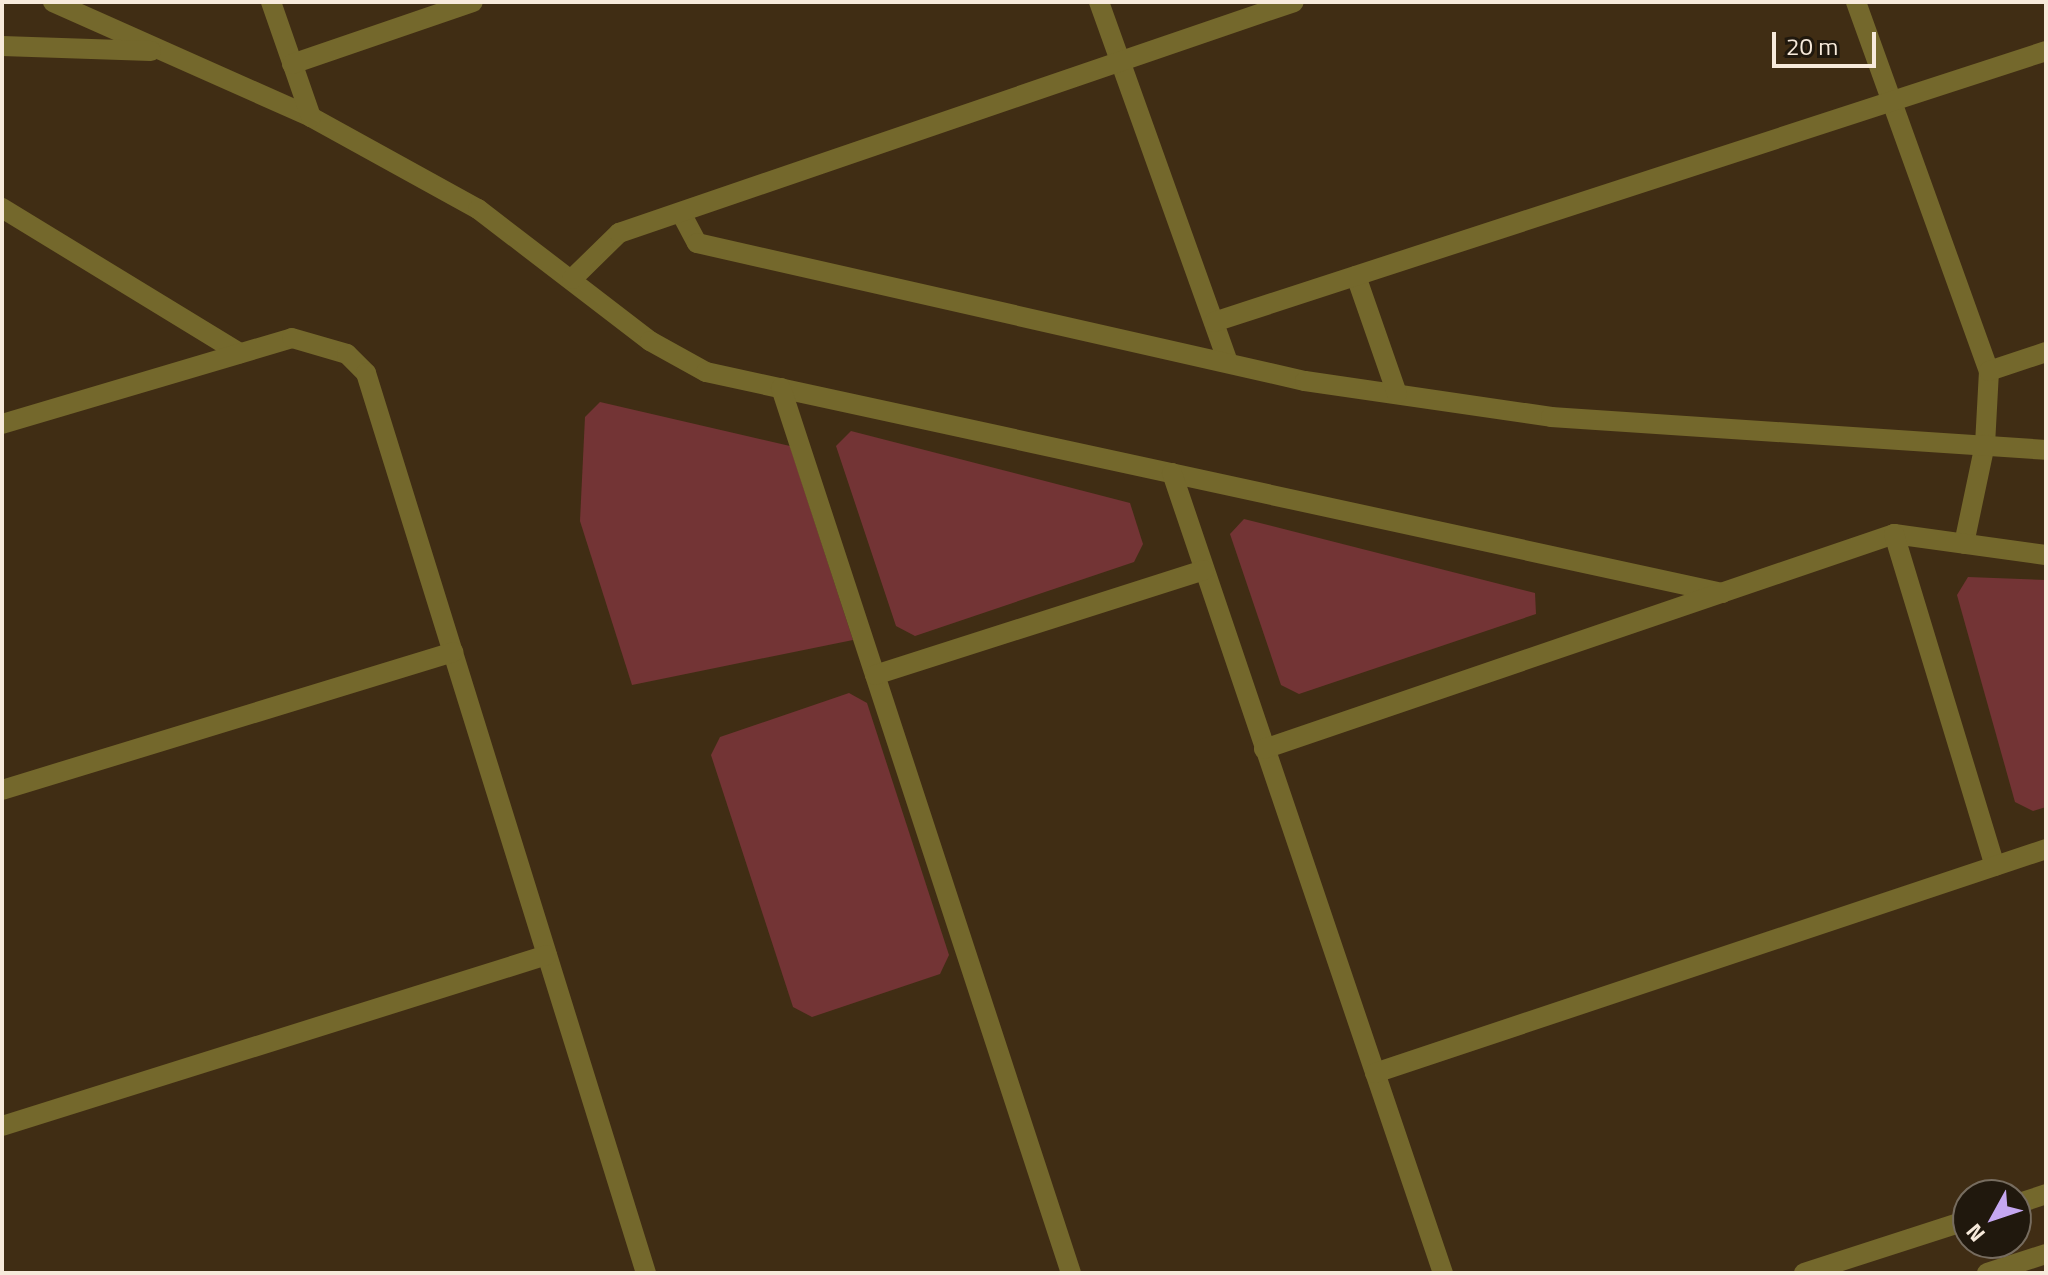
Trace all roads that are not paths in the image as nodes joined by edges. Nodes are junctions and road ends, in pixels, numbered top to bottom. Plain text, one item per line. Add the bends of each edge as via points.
1 (53, 2) edge
2 (271, 2) edge
3 (473, 2) edge
4 (1099, 2) edge
5 (1294, 2) edge
6 (1856, 2) edge
7 (2, 46) edge
8 (163, 51) junction
9 (2046, 51) edge
10 (1120, 62) junction
11 (292, 64) junction
12 (1893, 105) junction
13 (311, 117) junction
14 (2, 208) edge
15 (681, 213) junction
16 (1356, 276) junction
17 (572, 279) junction
18 (1214, 322) junction
19 (2046, 352) edge
20 (240, 353) junction
21 (1228, 363) junction
22 (1989, 371) junction
23 (781, 388) junction
24 (1397, 394) junction
25 (2, 424) edge
26 (1985, 444) junction
27 (2046, 450) edge
28 (1172, 473) junction
29 (1894, 534) junction
30 (1964, 544) junction
31 (2046, 555) edge
32 (1204, 570) junction
33 (1722, 593) junction
34 (453, 652) junction
35 (875, 675) junction
36 (1264, 749) junction
37 (2, 790) edge
38 (2046, 849) edge
39 (1995, 866) junction
40 (547, 955) junction
41 (1375, 1073) junction
42 (2, 1126) edge
43 (1952, 1225) edge
44 (2046, 1254) edge
45 (646, 1273) edge
46 (1071, 1273) edge
47 (1443, 1273) edge
48 (1804, 1273) edge
49 (1987, 1273) edge

1 - 8 street
2 - 11 street
3 - 11 street
4 - 10 street
5 - 10 street
6 - 12 street
7 - 8 street
8 - 13 street
9 - 12 street
10 - 15 street
10 - 18 street
11 - 13 street
12 - 16 street
12 - 22 street
13 - 17 street via 478,209
14 - 20 street
15 - 17 street via 619,233
15 - 21 street via 697,243
16 - 18 street
16 - 24 street
17 - 23 street via 650,341 706,372
18 - 21 street
19 - 22 street
20 - 25 street
20 - 34 street via 292,338 347,354 366,373
21 - 24 street
22 - 26 street
23 - 28 street
23 - 35 street
24 - 26 street via 1551,417
26 - 27 street
26 - 30 street
28 - 32 street
28 - 33 street
29 - 30 street
29 - 33 street
29 - 39 street
30 - 31 street
32 - 35 street
32 - 36 street
33 - 36 street
34 - 37 street
34 - 40 street
35 - 46 street
36 - 41 street
38 - 39 street
39 - 41 street
40 - 42 street
40 - 45 street
41 - 47 street
43 - 48 street
44 - 49 street

